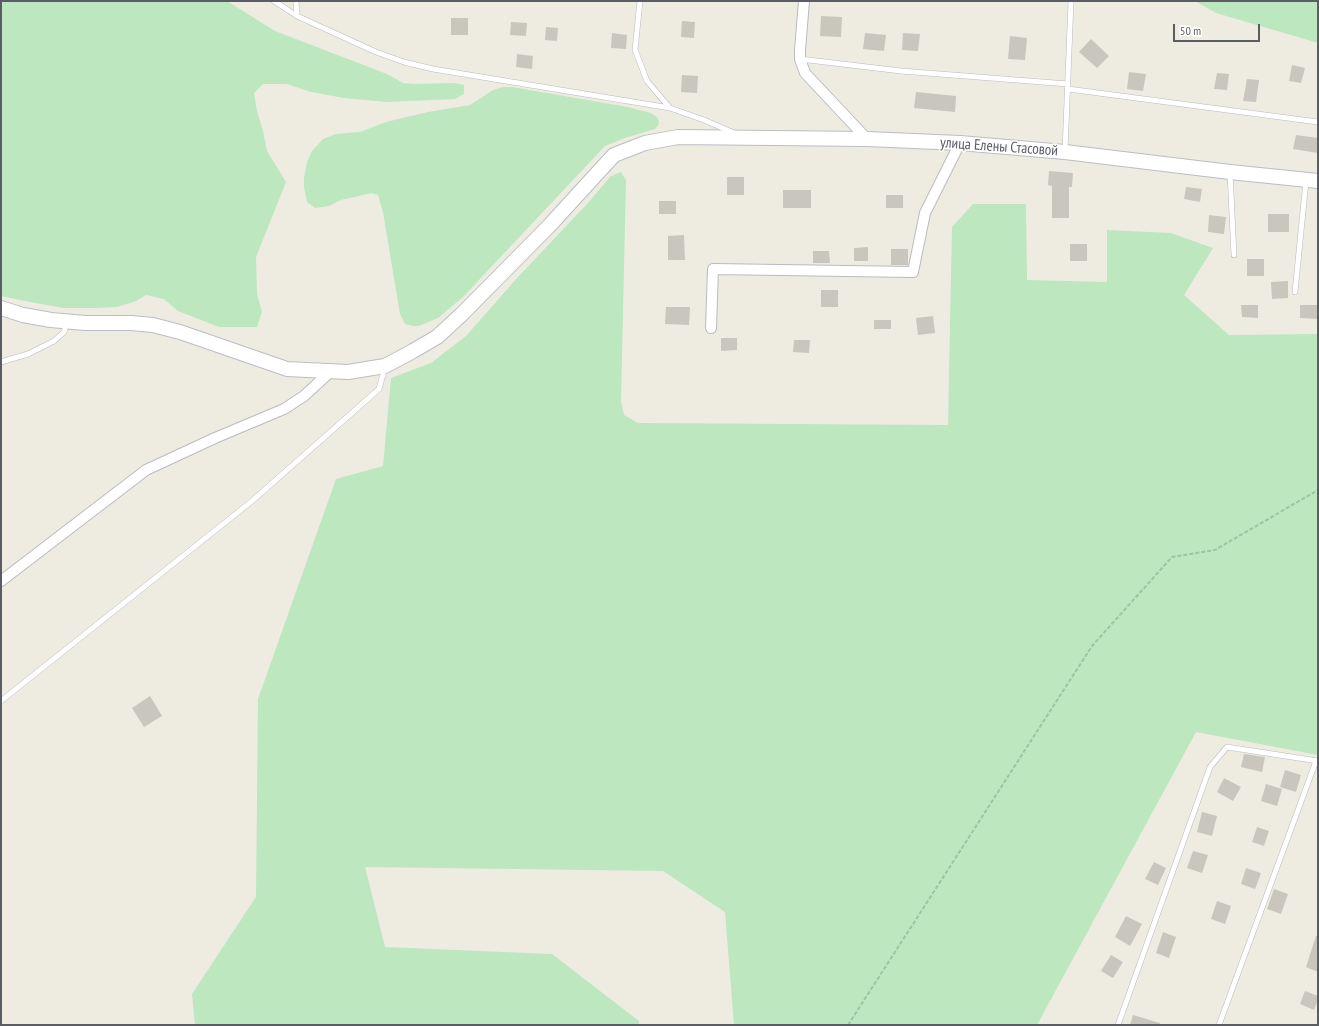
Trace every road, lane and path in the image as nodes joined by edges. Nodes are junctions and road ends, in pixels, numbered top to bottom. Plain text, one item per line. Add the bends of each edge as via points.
1 (274, 1) edge
2 (296, 1) edge
3 (640, 1) edge
4 (804, 1) edge
5 (1071, 1) edge
6 (297, 16) junction
7 (800, 58) junction
8 (1068, 87) junction
9 (670, 108) junction
10 (1318, 122) edge
11 (744, 137) junction
12 (867, 139) junction
13 (960, 143) junction
14 (1065, 152) junction
15 (1230, 172) junction
16 (1312, 181) edge
17 (1234, 255) dead end
18 (1295, 292) dead end
19 (1, 308) edge
20 (67, 322) junction
21 (711, 328) dead end
22 (1, 362) edge
23 (385, 366) junction
24 (330, 372) junction
25 (1318, 490) edge
26 (1, 581) edge
27 (1, 701) edge
28 (1317, 761) edge
29 (848, 1025) edge
30 (1118, 1025) edge
31 (1219, 1025) edge

1 - 6 lane
2 - 6 lane
3 - 9 lane via 635,50 647,81
4 - 7 street
5 - 8 lane
6 - 9 lane via 404,62
7 - 8 lane via 900,71
7 - 12 street via 805,73
8 - 10 lane
8 - 14 lane
9 - 11 lane
11 - 12 main road, улица Елены Стасовой
11 - 23 main road, улица Елены Стасовой via 678,137 644,143 614,155 549,226 462,314 436,337
12 - 13 main road, улица Елены Стасовой
13 - 14 main road, улица Елены Стасовой
13 - 21 street via 925,213 913,272 713,269
14 - 15 main road, улица Елены Стасовой
15 - 16 main road, улица Елены Стасовой
15 - 17 lane
16 - 18 lane
19 - 20 main road, улица Елены Стасовой via 23,315
20 - 22 lane via 64,332 54,341 28,354
20 - 24 main road, улица Елены Стасовой via 153,325 287,369
23 - 24 main road, улица Елены Стасовой via 359,371
23 - 27 lane via 379,389 252,501
24 - 26 street via 304,396 284,409 146,470
25 - 29 path via 1215,550 1172,557 1092,646
28 - 30 lane via 1227,747 1210,767
28 - 31 lane

